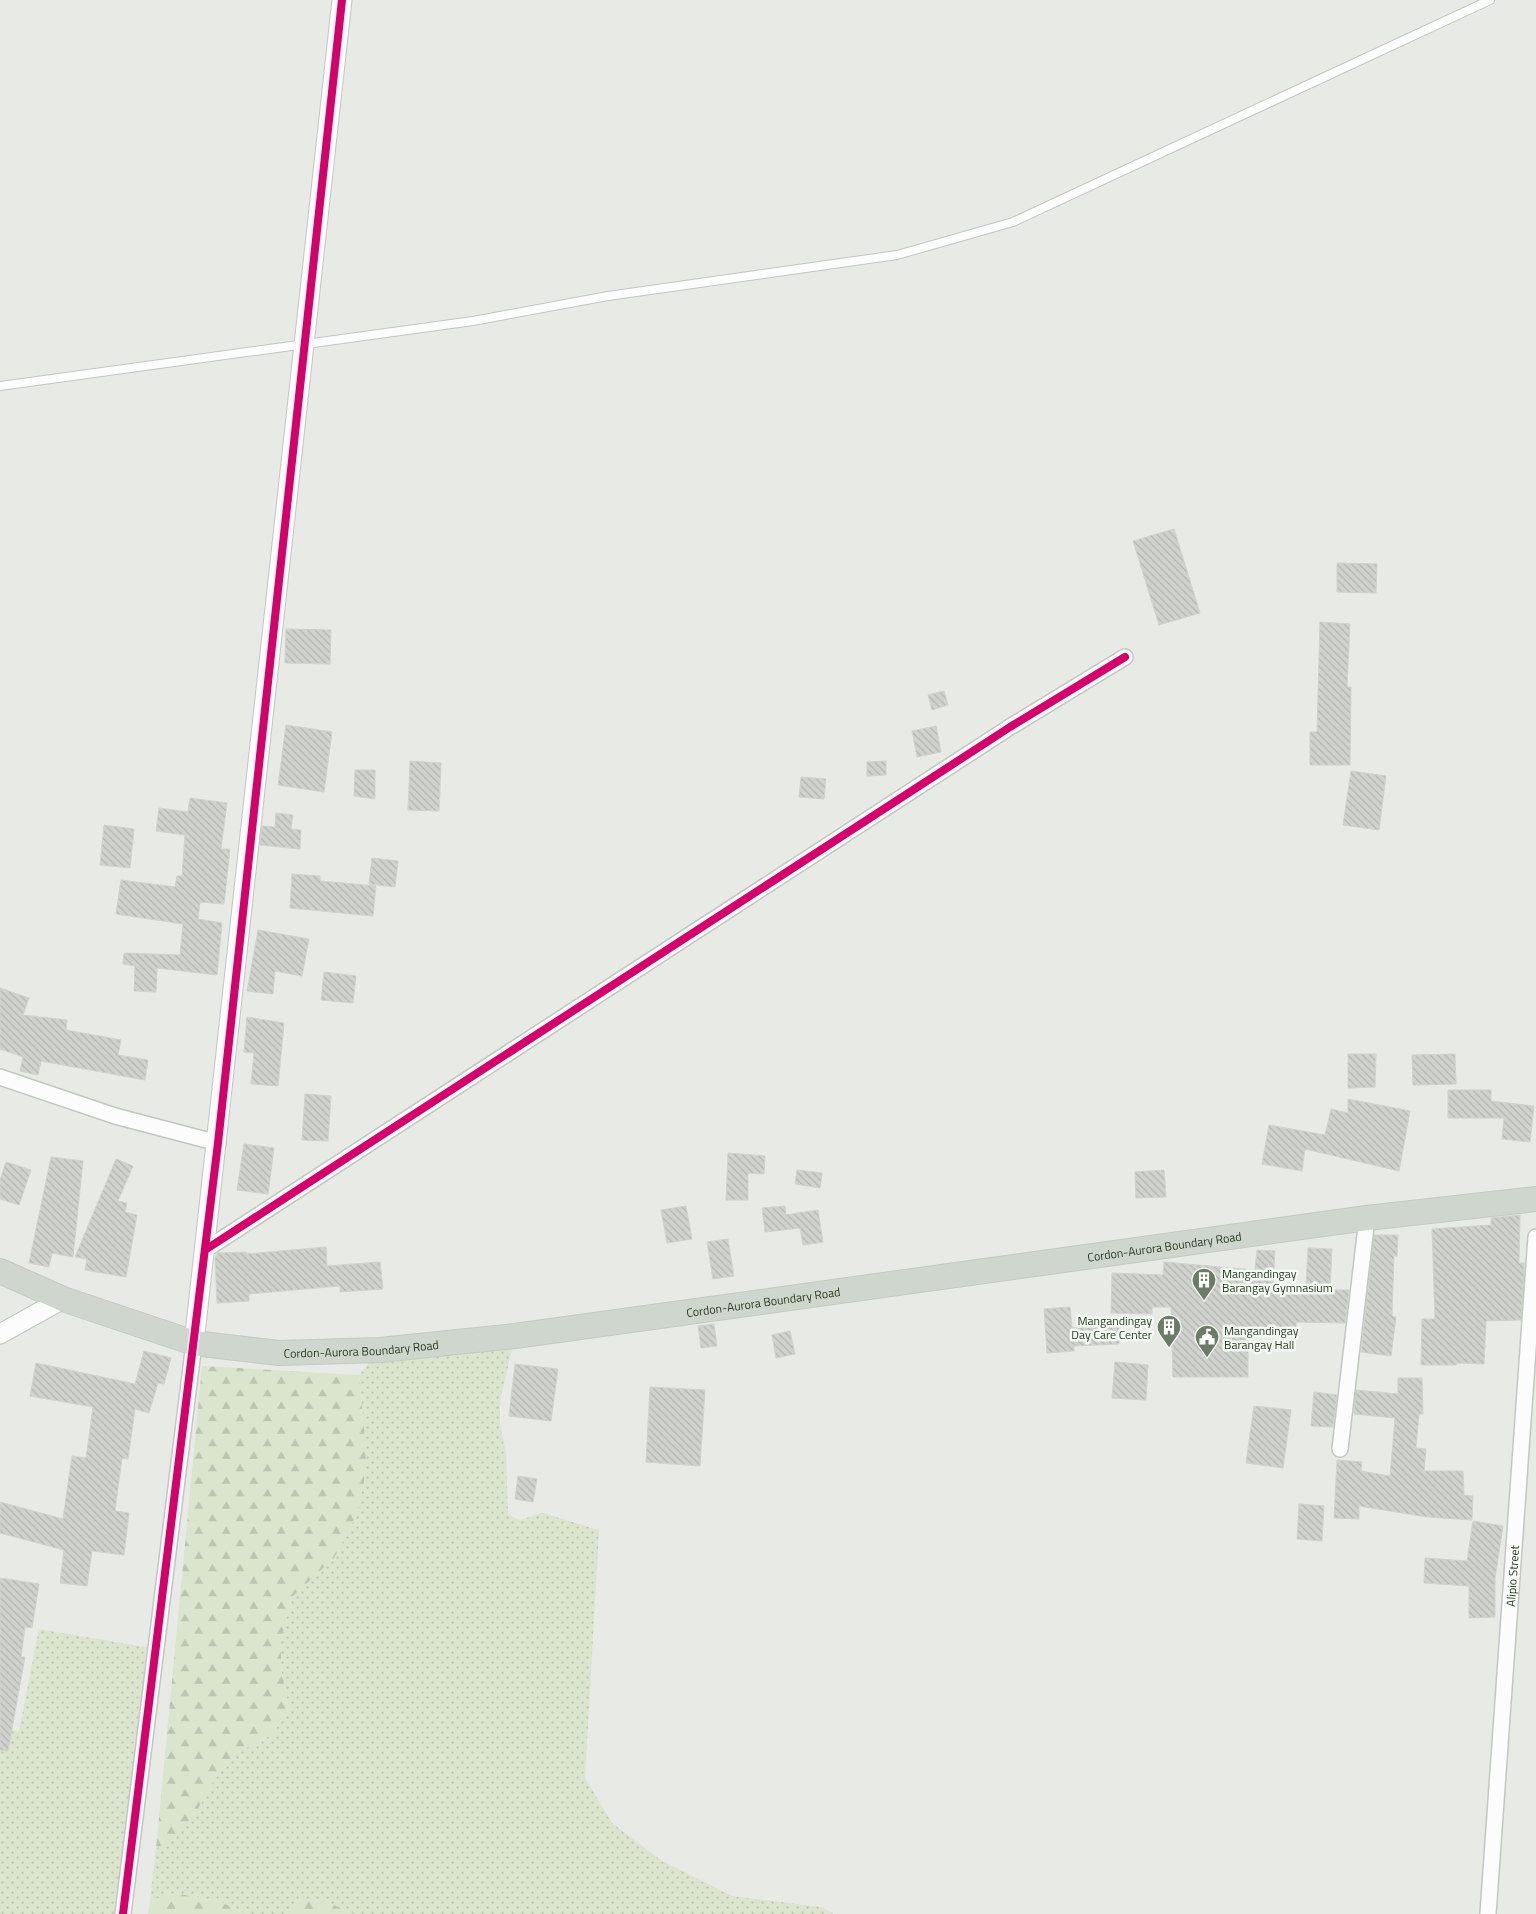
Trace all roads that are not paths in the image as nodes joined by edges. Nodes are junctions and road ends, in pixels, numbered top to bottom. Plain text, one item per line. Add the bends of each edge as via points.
1 (342, 0) edge
2 (1490, 0) edge
3 (305, 343) junction
4 (0, 386) edge
5 (1125, 658) dead end
6 (0, 1077) edge
7 (218, 1143) junction
8 (1536, 1199) edge
9 (1367, 1218) junction
10 (1536, 1237) edge
11 (204, 1250) junction
12 (0, 1271) edge
13 (63, 1299) junction
14 (0, 1334) edge
15 (194, 1343) junction
16 (1340, 1449) dead end
17 (123, 1914) edge
18 (1488, 1914) edge

1 - 3 street
2 - 3 lane via 1013,222 897,255 608,296 473,321
3 - 4 lane
3 - 7 street
5 - 11 street via 1002,733
6 - 7 street via 115,1116
7 - 11 street
8 - 9 main road, Cordon-Aurora Boundary Road
9 - 15 main road, Cordon-Aurora Boundary Road via 496,1338 380,1350 280,1353
9 - 16 street
10 - 18 street, Alipio Street
11 - 15 street
12 - 13 main road, Cordon-Aurora Boundary Road
13 - 14 street
13 - 15 main road, Cordon-Aurora Boundary Road
15 - 17 street

